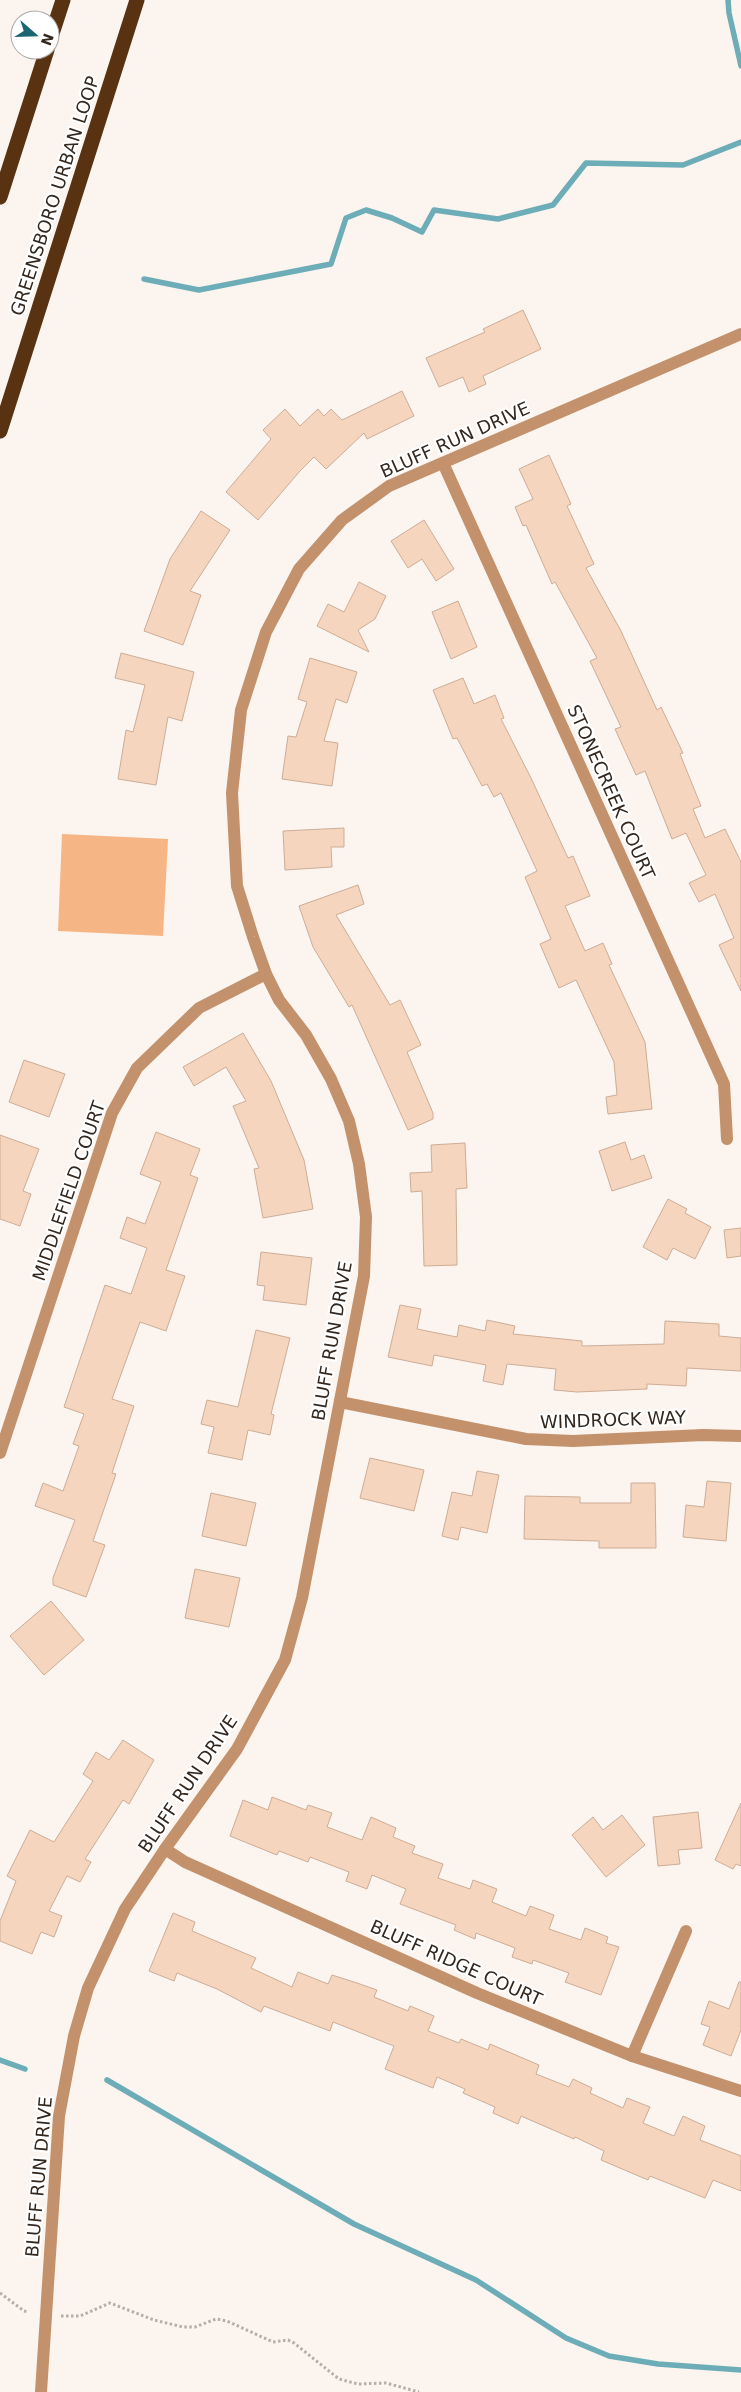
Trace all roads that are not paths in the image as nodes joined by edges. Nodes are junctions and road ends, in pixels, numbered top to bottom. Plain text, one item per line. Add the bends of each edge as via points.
1 (137, 0) edge
2 (44, 60) edge
3 (0, 197) edge
4 (741, 334) edge
5 (0, 431) edge
6 (443, 463) junction
7 (266, 974) junction
8 (727, 1139) dead end
9 (340, 1402) junction
10 (741, 1436) edge
11 (0, 1453) edge
12 (165, 1849) junction
13 (686, 1931) dead end
14 (632, 2056) junction
15 (741, 2091) edge
16 (41, 2392) edge

1 - 5 highway, GREENSBORO URBAN LOOP
2 - 3 highway
4 - 6 street, BLUFF RUN DRIVE
6 - 7 street, BLUFF RUN DRIVE via 389,486 342,520 299,569 266,632 241,710 232,793 237,886
6 - 8 street, STONECREEK COURT via 724,1084
7 - 9 street, BLUFF RUN DRIVE via 279,1000 306,1035 331,1079 349,1121 359,1164 366,1217 364,1276
7 - 11 street, MIDDLEFIELD COURT via 199,1008 137,1068 112,1113
9 - 10 street, WINDROCK WAY via 526,1439 573,1442
9 - 12 street, BLUFF RUN DRIVE via 302,1598 285,1660 237,1749
12 - 14 street, BLUFF RIDGE COURT via 186,1862 477,1993
12 - 16 street, BLUFF RUN DRIVE via 125,1909 88,1988 74,2036 59,2116
13 - 14 street
14 - 15 street, BLUFF RIDGE COURT

